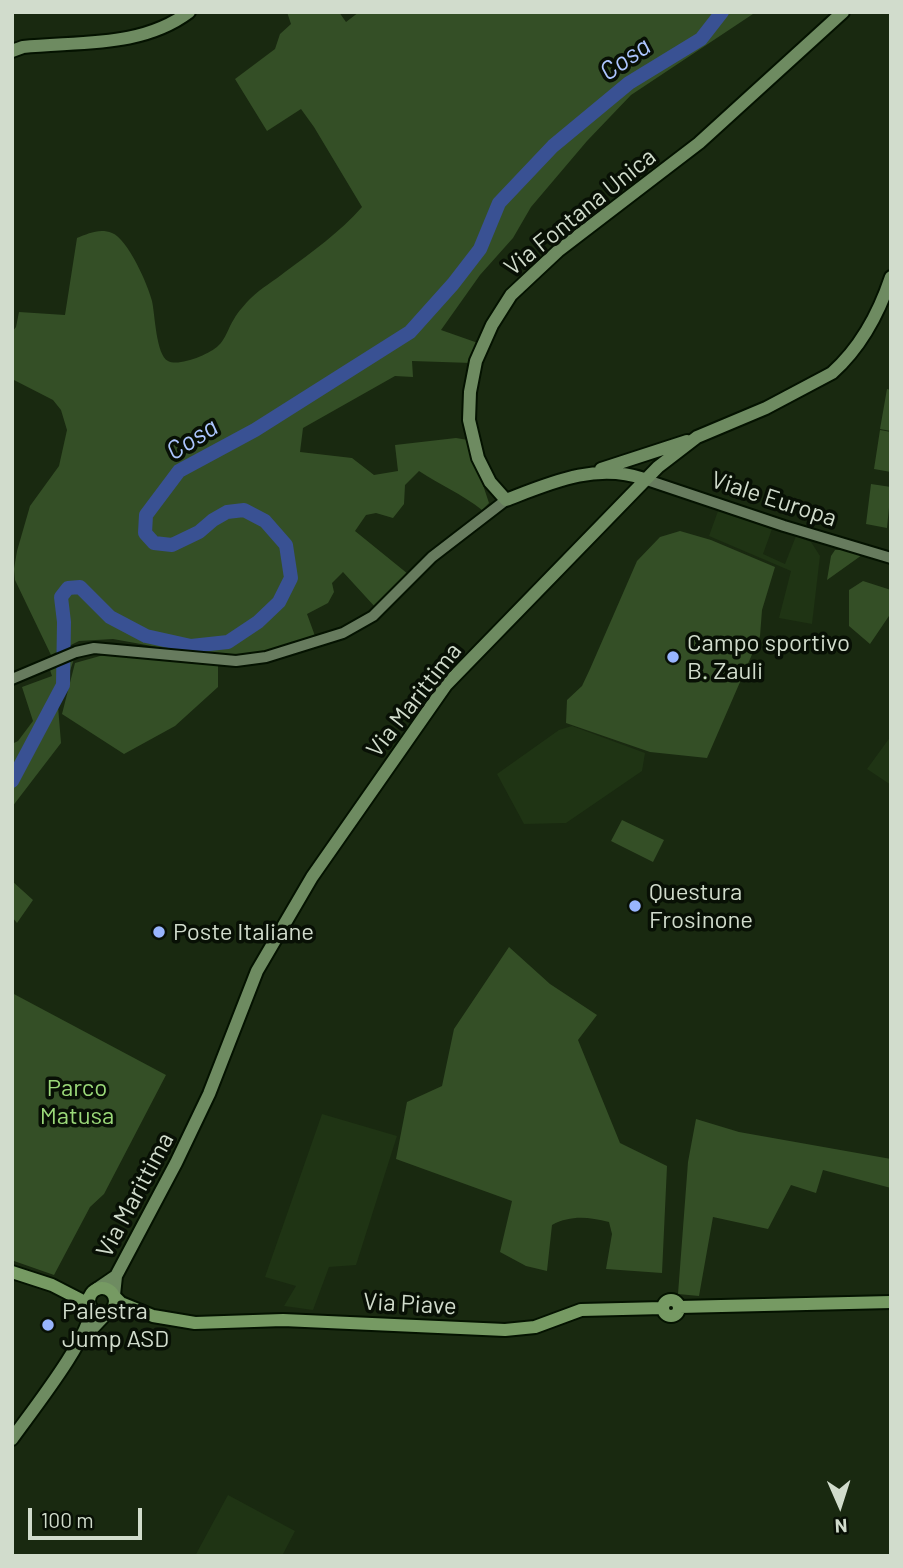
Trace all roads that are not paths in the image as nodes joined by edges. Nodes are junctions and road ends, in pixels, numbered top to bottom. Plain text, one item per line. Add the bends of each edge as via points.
1 (189, 12) edge
2 (843, 12) edge
3 (12, 51) edge
4 (891, 278) edge
5 (697, 438) junction
6 (591, 472) junction
7 (644, 479) junction
8 (506, 500) junction
9 (891, 558) edge
10 (12, 679) edge
11 (12, 1272) edge
12 (116, 1276) junction
13 (52, 1285) junction
14 (95, 1290) junction
15 (891, 1302) edge
16 (112, 1304) junction
17 (90, 1306) junction
18 (81, 1339) junction
19 (12, 1439) edge

1 - 3 main road via 136,37
2 - 8 main road, Via Fontana Unica via 699,143 558,251 510,295 476,361 469,420 478,458
4 - 5 main road, Via Marittima via 860,342 832,373
5 - 6 main road
5 - 7 main road, Via Marittima
6 - 7 main road
6 - 8 main road
7 - 9 street, Viale Europa
7 - 12 main road, Via Marittima via 446,685 312,877 257,971 204,1106
8 - 10 street via 432,557 373,616 343,633 236,661 94,648
11 - 13 main road
12 - 14 main road, Via Marittima
12 - 16 main road, Via Marittima
13 - 14 main road
13 - 17 main road
14 - 16 main road via 108,1289
14 - 17 main road via 89,1297
15 - 16 main road, Via Piave via 679,1307 670,1300 663,1308 581,1310 514,1330 283,1320 195,1323 139,1316
16 - 17 main road via 97,1314
16 - 18 main road
17 - 18 main road via 91,1317
18 - 19 main road

